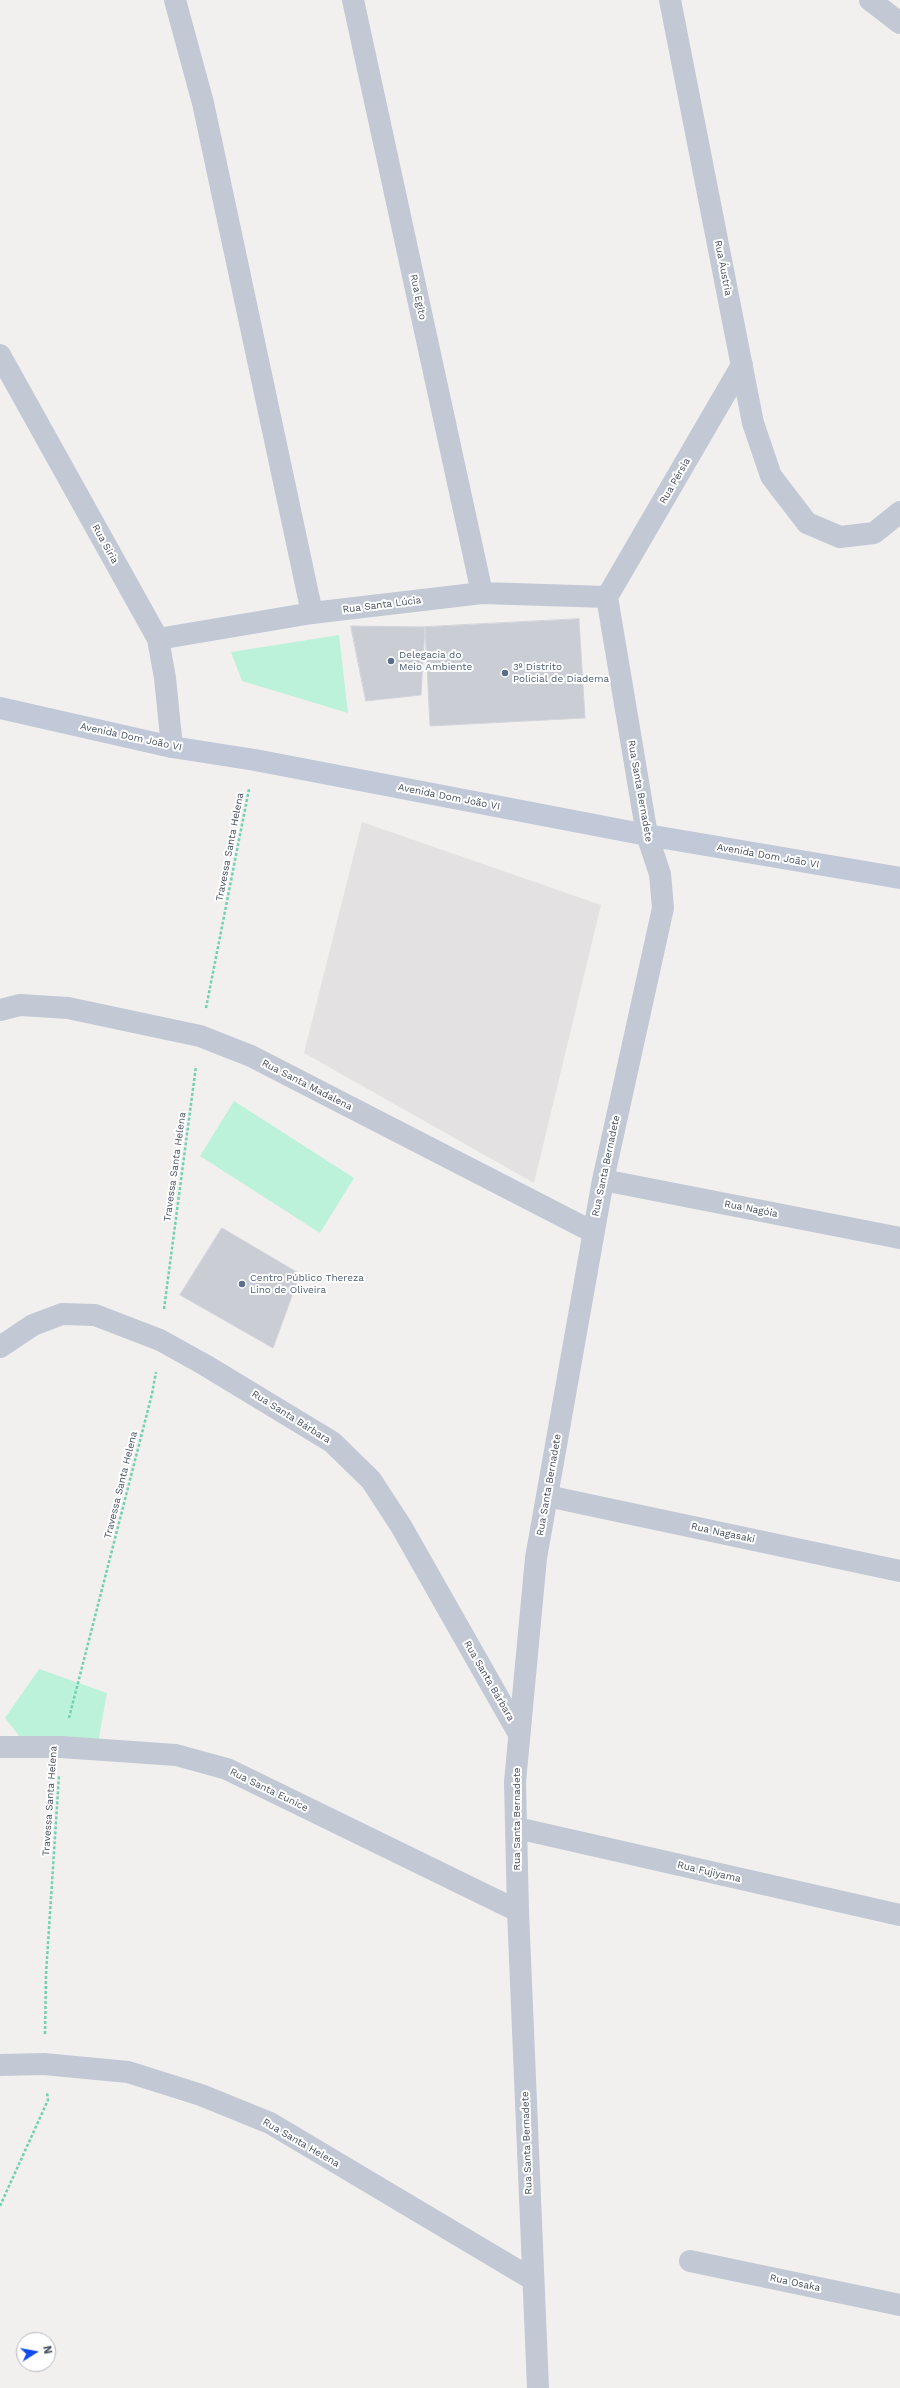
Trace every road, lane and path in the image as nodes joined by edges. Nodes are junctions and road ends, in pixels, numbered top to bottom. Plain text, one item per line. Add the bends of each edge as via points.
1 (175, 0) edge
2 (354, 0) edge
3 (670, 0) edge
4 (870, 0) edge
5 (900, 23) edge
6 (0, 355) edge
7 (742, 364) junction
8 (900, 512) edge
9 (482, 593) junction
10 (607, 597) junction
11 (312, 613) junction
12 (158, 639) junction
13 (0, 708) edge
14 (172, 747) junction
15 (255, 760) junction
16 (646, 835) junction
17 (900, 878) edge
18 (0, 1010) edge
19 (200, 1036) junction
20 (603, 1180) junction
21 (593, 1232) junction
22 (900, 1238) edge
23 (160, 1340) junction
24 (0, 1347) edge
25 (547, 1496) junction
26 (900, 1571) edge
27 (519, 1734) junction
28 (0, 1747) edge
29 (61, 1747) junction
30 (517, 1828) junction
31 (518, 1910) junction
32 (900, 1915) edge
33 (44, 2064) junction
34 (0, 2065) edge
35 (0, 2206) edge
36 (690, 2261) dead end
37 (532, 2278) junction
38 (900, 2305) edge
39 (538, 2388) edge

1 - 11 street via 204,103
2 - 9 street, Rua Egito
3 - 7 street, Rua Áustria
4 - 5 street
6 - 12 street, Rua Siria
7 - 8 street, Rua Áustria via 753,423 771,476 807,523 840,537 874,533
7 - 10 street, Rua Pérsia
9 - 10 street, Rua Santa Lúcia
9 - 11 street, Rua Santa Lúcia
10 - 16 street, Rua Santa Bernadete
11 - 12 street, Rua Santa Lúcia
12 - 14 street, Rua Siria
13 - 14 street, Avenida Dom João VI
14 - 15 street, Avenida Dom João VI
15 - 16 street, Avenida Dom João VI
15 - 19 path, Travessa Santa Helena
16 - 17 street, Avenida Dom João VI
16 - 20 street, Rua Santa Bernadete via 660,874 663,908
18 - 19 street, Rua Santa Madalena via 20,1005 68,1008
19 - 21 street, Rua Santa Madalena via 251,1056
19 - 23 path, Travessa Santa Helena
20 - 21 street, Rua Santa Bernadete
20 - 22 street, Rua Nagóia
21 - 25 street, Rua Santa Bernadete
23 - 24 street, Rua Santa Bárbara via 95,1314 62,1314 33,1325
23 - 27 street, Rua Santa Bárbara via 332,1442 371,1480 401,1526
23 - 29 path, Travessa Santa Helena via 152,1394
25 - 26 street, Rua Nagasaki
25 - 27 street, Rua Santa Bernadete via 536,1558
27 - 30 street, Rua Santa Bernadete via 515,1782
28 - 29 street, Rua Santa Eunice
29 - 31 street, Rua Santa Eunice via 176,1755 227,1770
29 - 33 path, Travessa Santa Helena via 46,1974
30 - 31 street, Rua Santa Bernadete
30 - 32 street, Rua Fujiyama
31 - 37 street, Rua Santa Bernadete
33 - 34 street, Rua Santa Helena
33 - 35 path, Travessa Santa Helena via 48,2100
33 - 37 street, Rua Santa Helena via 128,2072 201,2095 270,2123
36 - 38 street, Rua Osaka
37 - 39 street, Rua Santa Bernadete

